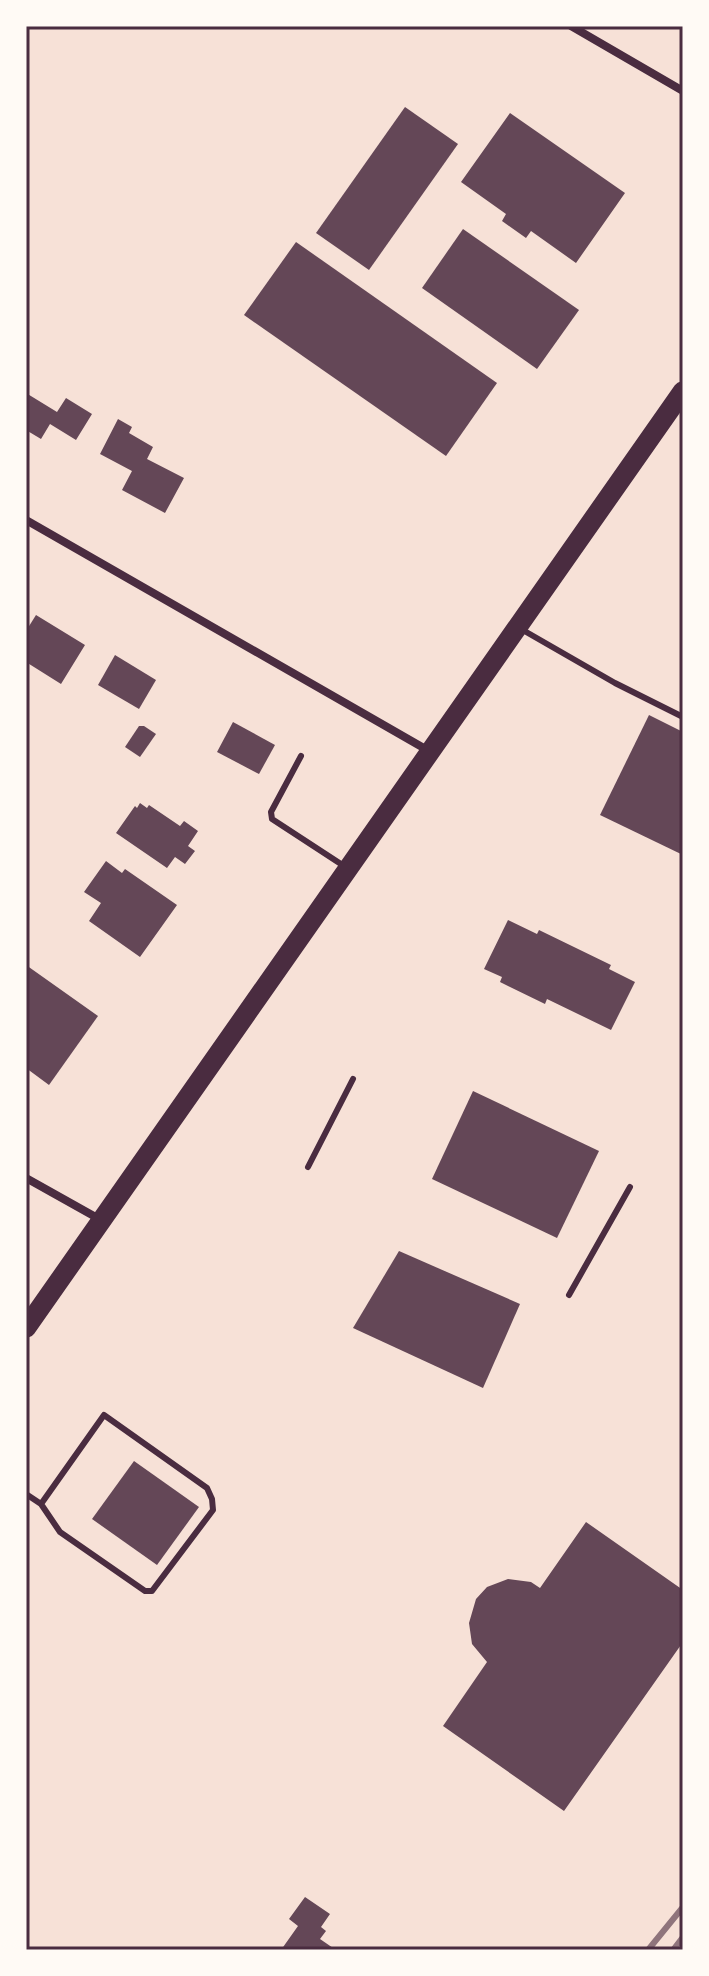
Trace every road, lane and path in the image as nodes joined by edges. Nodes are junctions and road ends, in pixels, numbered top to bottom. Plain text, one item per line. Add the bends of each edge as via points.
1 (571, 26) edge
2 (683, 91) edge
3 (683, 391) edge
4 (26, 520) edge
5 (518, 627) junction
6 (683, 717) edge
7 (430, 751) junction
8 (301, 756) dead end
9 (348, 869) junction
10 (353, 1079) dead end
11 (308, 1167) dead end
12 (26, 1178) edge
13 (630, 1187) dead end
14 (102, 1221) junction
15 (569, 1295) dead end
16 (26, 1328) edge
17 (26, 1494) edge
18 (41, 1504) junction

1 - 2 street
3 - 5 main road
4 - 7 street
5 - 6 lane
5 - 7 main road
7 - 9 main road
8 - 9 lane via 272,819
9 - 14 main road
10 - 11 lane
12 - 14 street
13 - 15 lane
14 - 16 main road
17 - 18 lane
18 - 18 lane via 60,1532 145,1591 152,1591 213,1510 207,1488 104,1415

